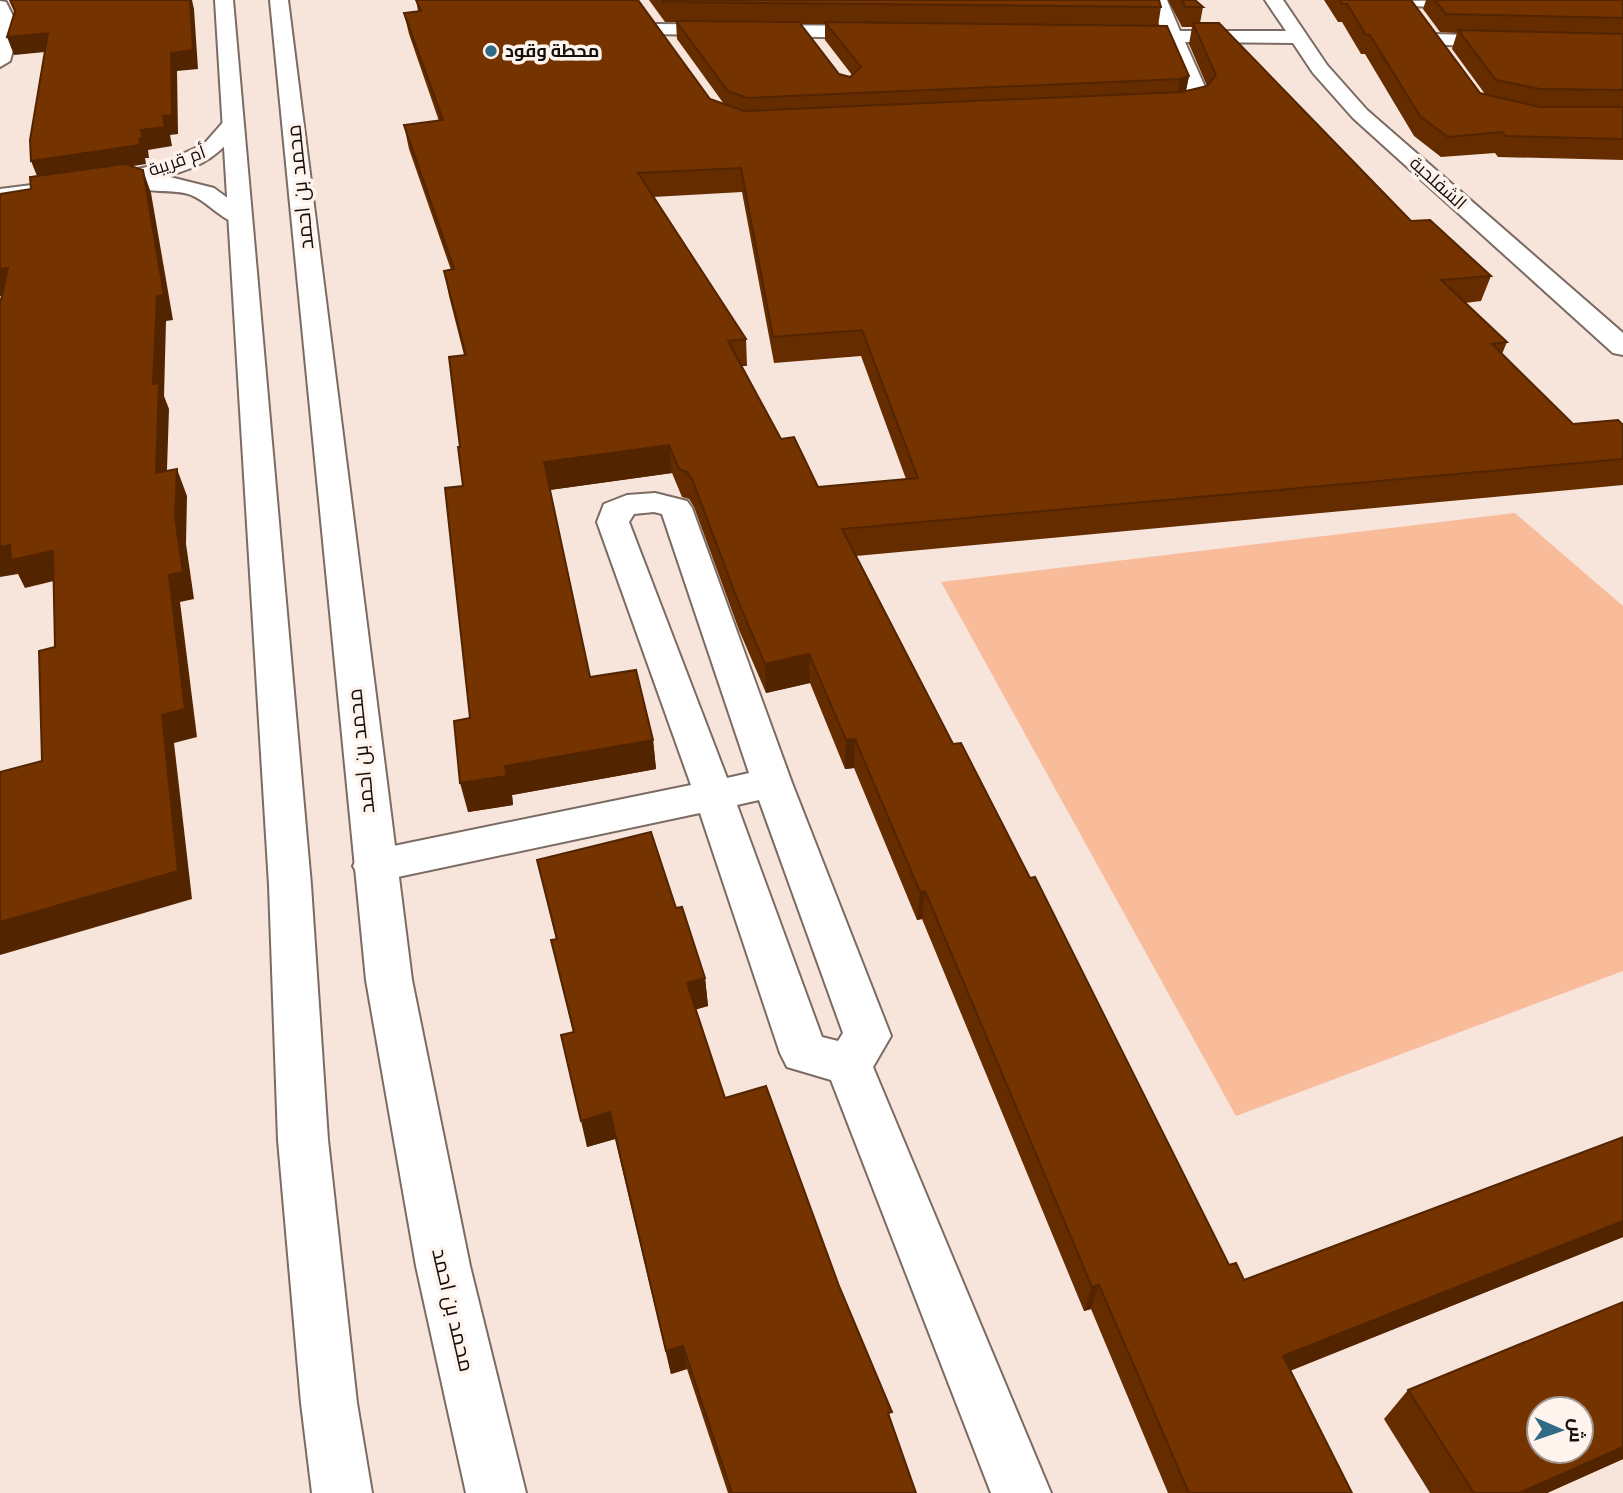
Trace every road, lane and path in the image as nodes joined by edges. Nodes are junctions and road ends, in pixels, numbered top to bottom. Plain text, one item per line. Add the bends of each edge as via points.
1 (224, 0) edge
2 (279, 0) edge
3 (1158, 0) edge
4 (1274, 0) edge
5 (1404, 1) edge
6 (1497, 3) edge
7 (0, 6) edge
8 (643, 10) edge
9 (657, 30) junction
10 (806, 32) junction
11 (902, 33) edge
12 (1148, 36) edge
13 (1175, 36) junction
14 (1297, 37) junction
15 (1434, 40) junction
16 (1528, 42) edge
17 (673, 51) edge
18 (822, 54) edge
19 (0, 61) edge
20 (1450, 62) edge
21 (1135, 108) edge
22 (233, 123) junction
23 (110, 182) junction
24 (0, 196) edge
25 (240, 218) junction
26 (1623, 347) edge
27 (772, 783) junction
28 (714, 795) junction
29 (373, 866) junction
30 (848, 1065) junction
31 (342, 1493) edge
32 (496, 1493) edge
33 (1021, 1493) edge

1 - 22 street
2 - 29 street, محمد بن احمد
3 - 13 street
4 - 14 street, الشفلحية
5 - 6 street
5 - 15 street
7 - 19 street via 10,28
8 - 9 street
9 - 10 street
9 - 17 street
10 - 11 street
10 - 18 street
12 - 13 street
13 - 14 street
13 - 21 street via 1199,96 1195,102 1177,106
14 - 26 street, الشفلحية via 1360,114
15 - 16 street
15 - 20 street
22 - 23 street, أم قريبة via 213,149 181,163
22 - 25 street
23 - 24 street, أم قريبة
23 - 25 street, أم قريبة via 198,187
25 - 31 street via 290,885 303,1140
27 - 28 street
27 - 28 street via 676,508 656,502 627,505 615,511 613,522
27 - 30 street via 868,1036
28 - 29 street
28 - 30 street via 804,1052
29 - 32 street, محمد بن احمد via 412,1112
30 - 33 street

